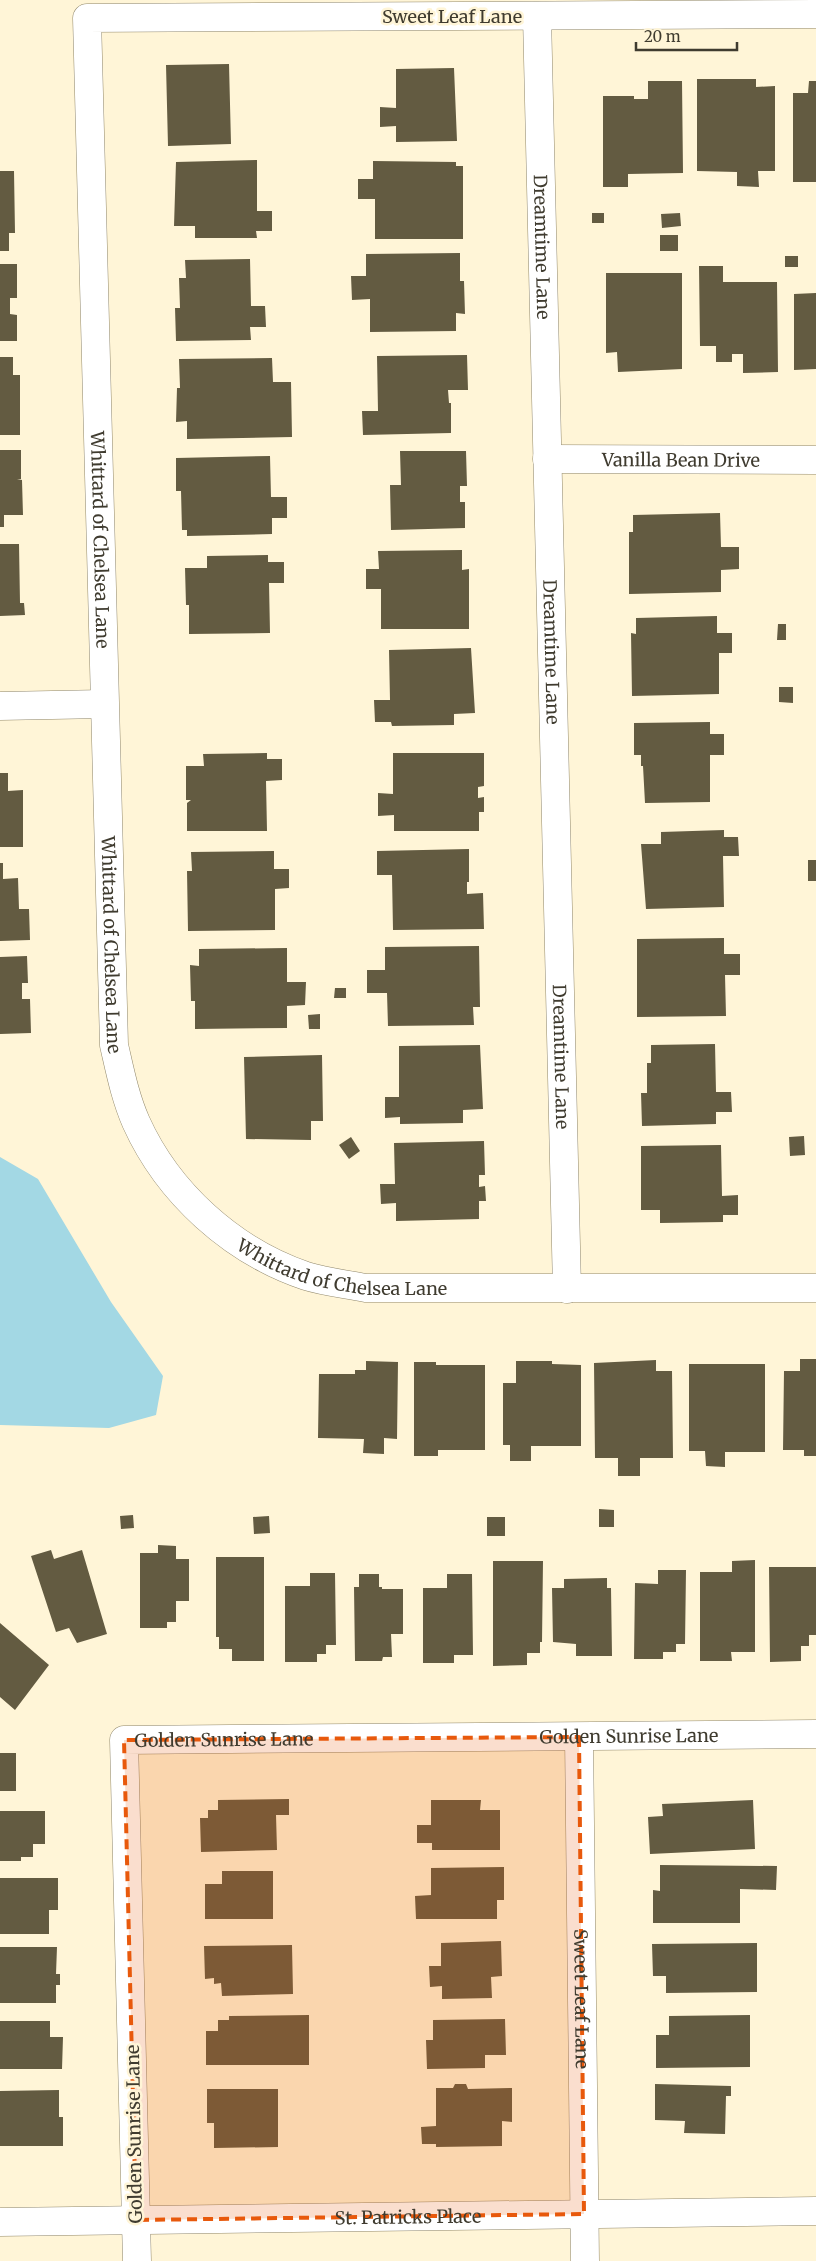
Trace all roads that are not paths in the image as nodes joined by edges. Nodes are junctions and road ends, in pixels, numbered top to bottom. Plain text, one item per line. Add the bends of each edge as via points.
1 (816, 14) edge
2 (537, 16) junction
3 (87, 18) joint
4 (547, 459) junction
5 (816, 460) edge
6 (104, 704) junction
7 (0, 706) edge
8 (568, 1288) junction
9 (816, 1288) edge
10 (816, 1734) edge
11 (579, 1737) junction
12 (816, 2211) edge
13 (584, 2214) junction
14 (136, 2220) junction
15 (0, 2222) edge
16 (137, 2261) edge
17 (585, 2261) edge

1 - 2 street, Sweet Leaf Lane
2 - 3 street, Sweet Leaf Lane
2 - 4 street, Dreamtime Lane
3 - 6 street, Whittard of Chelsea Lane
4 - 5 street, Vanilla Bean Drive
4 - 8 street, Dreamtime Lane
6 - 7 street
6 - 8 street, Whittard of Chelsea Lane via 114,1045 136,1122 157,1160 183,1195 219,1229 266,1259 307,1276 366,1288
8 - 9 street, Whittard of Chelsea Lane
10 - 11 street, Golden Sunrise Lane
11 - 13 street, Sweet Leaf Lane
11 - 14 street, Golden Sunrise Lane via 124,1740
12 - 13 street, St. Patricks Place
13 - 14 street, St. Patricks Place
13 - 17 street, Sweet Leaf Lane
14 - 15 street, St. Patricks Place
14 - 16 street, Golden Sunrise Lane

